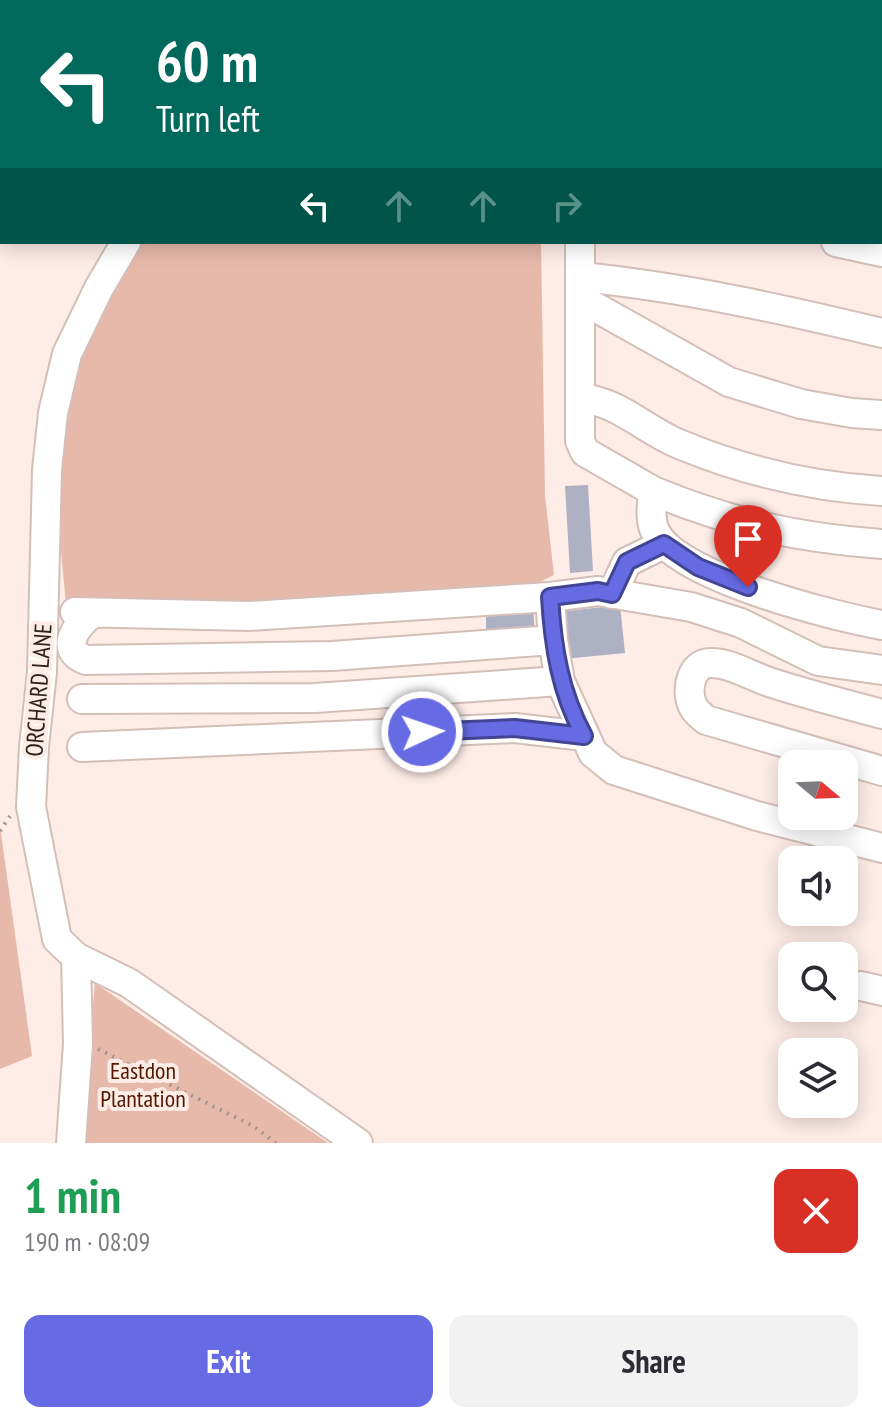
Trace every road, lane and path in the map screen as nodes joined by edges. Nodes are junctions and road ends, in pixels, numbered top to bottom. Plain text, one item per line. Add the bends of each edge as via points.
1 (125, 244) edge
2 (580, 244) edge
3 (845, 244) edge
4 (882, 252) edge
5 (581, 288) junction
6 (882, 333) edge
7 (580, 398) junction
8 (882, 415) edge
9 (653, 491) junction
10 (882, 491) edge
11 (664, 544) junction
12 (882, 544) edge
13 (612, 594) junction
14 (550, 597) junction
15 (45, 610) junction
16 (93, 613) junction
17 (882, 625) edge
18 (553, 640) junction
19 (882, 670) edge
20 (560, 681) junction
21 (82, 699) dead end
22 (882, 714) edge
23 (584, 736) junction
24 (82, 747) dead end
25 (882, 771) edge
26 (882, 848) edge
27 (76, 957) junction
28 (103, 1050) dead end
29 (71, 1143) edge
30 (276, 1143) edge
31 (358, 1143) edge

1 - 15 street, ORCHARD LANE via 67,354 53,413
2 - 5 street
3 - 4 street
5 - 6 street via 634,282 756,303
5 - 7 street
5 - 8 street via 729,382 801,404
7 - 9 street via 585,452
7 - 10 street via 607,403 718,460 809,482
9 - 11 street via 653,523
9 - 12 street via 778,532
11 - 13 street via 627,562
11 - 17 street via 698,567 773,597
13 - 14 street
13 - 19 street via 691,607 741,623 818,661
14 - 16 street via 249,616
14 - 18 street
15 - 16 street
15 - 27 street, ORCHARD LANE via 31,807 57,939
16 - 18 street via 71,638 76,657 86,660 332,656
18 - 20 street
20 - 21 street via 315,698
20 - 23 street
22 - 25 street via 722,664 700,665 691,677 691,702 706,720
23 - 24 street via 515,728
23 - 26 street via 593,753 614,770 757,816
27 - 29 street via 78,1044
27 - 31 street via 129,983
28 - 30 path via 253,1126

